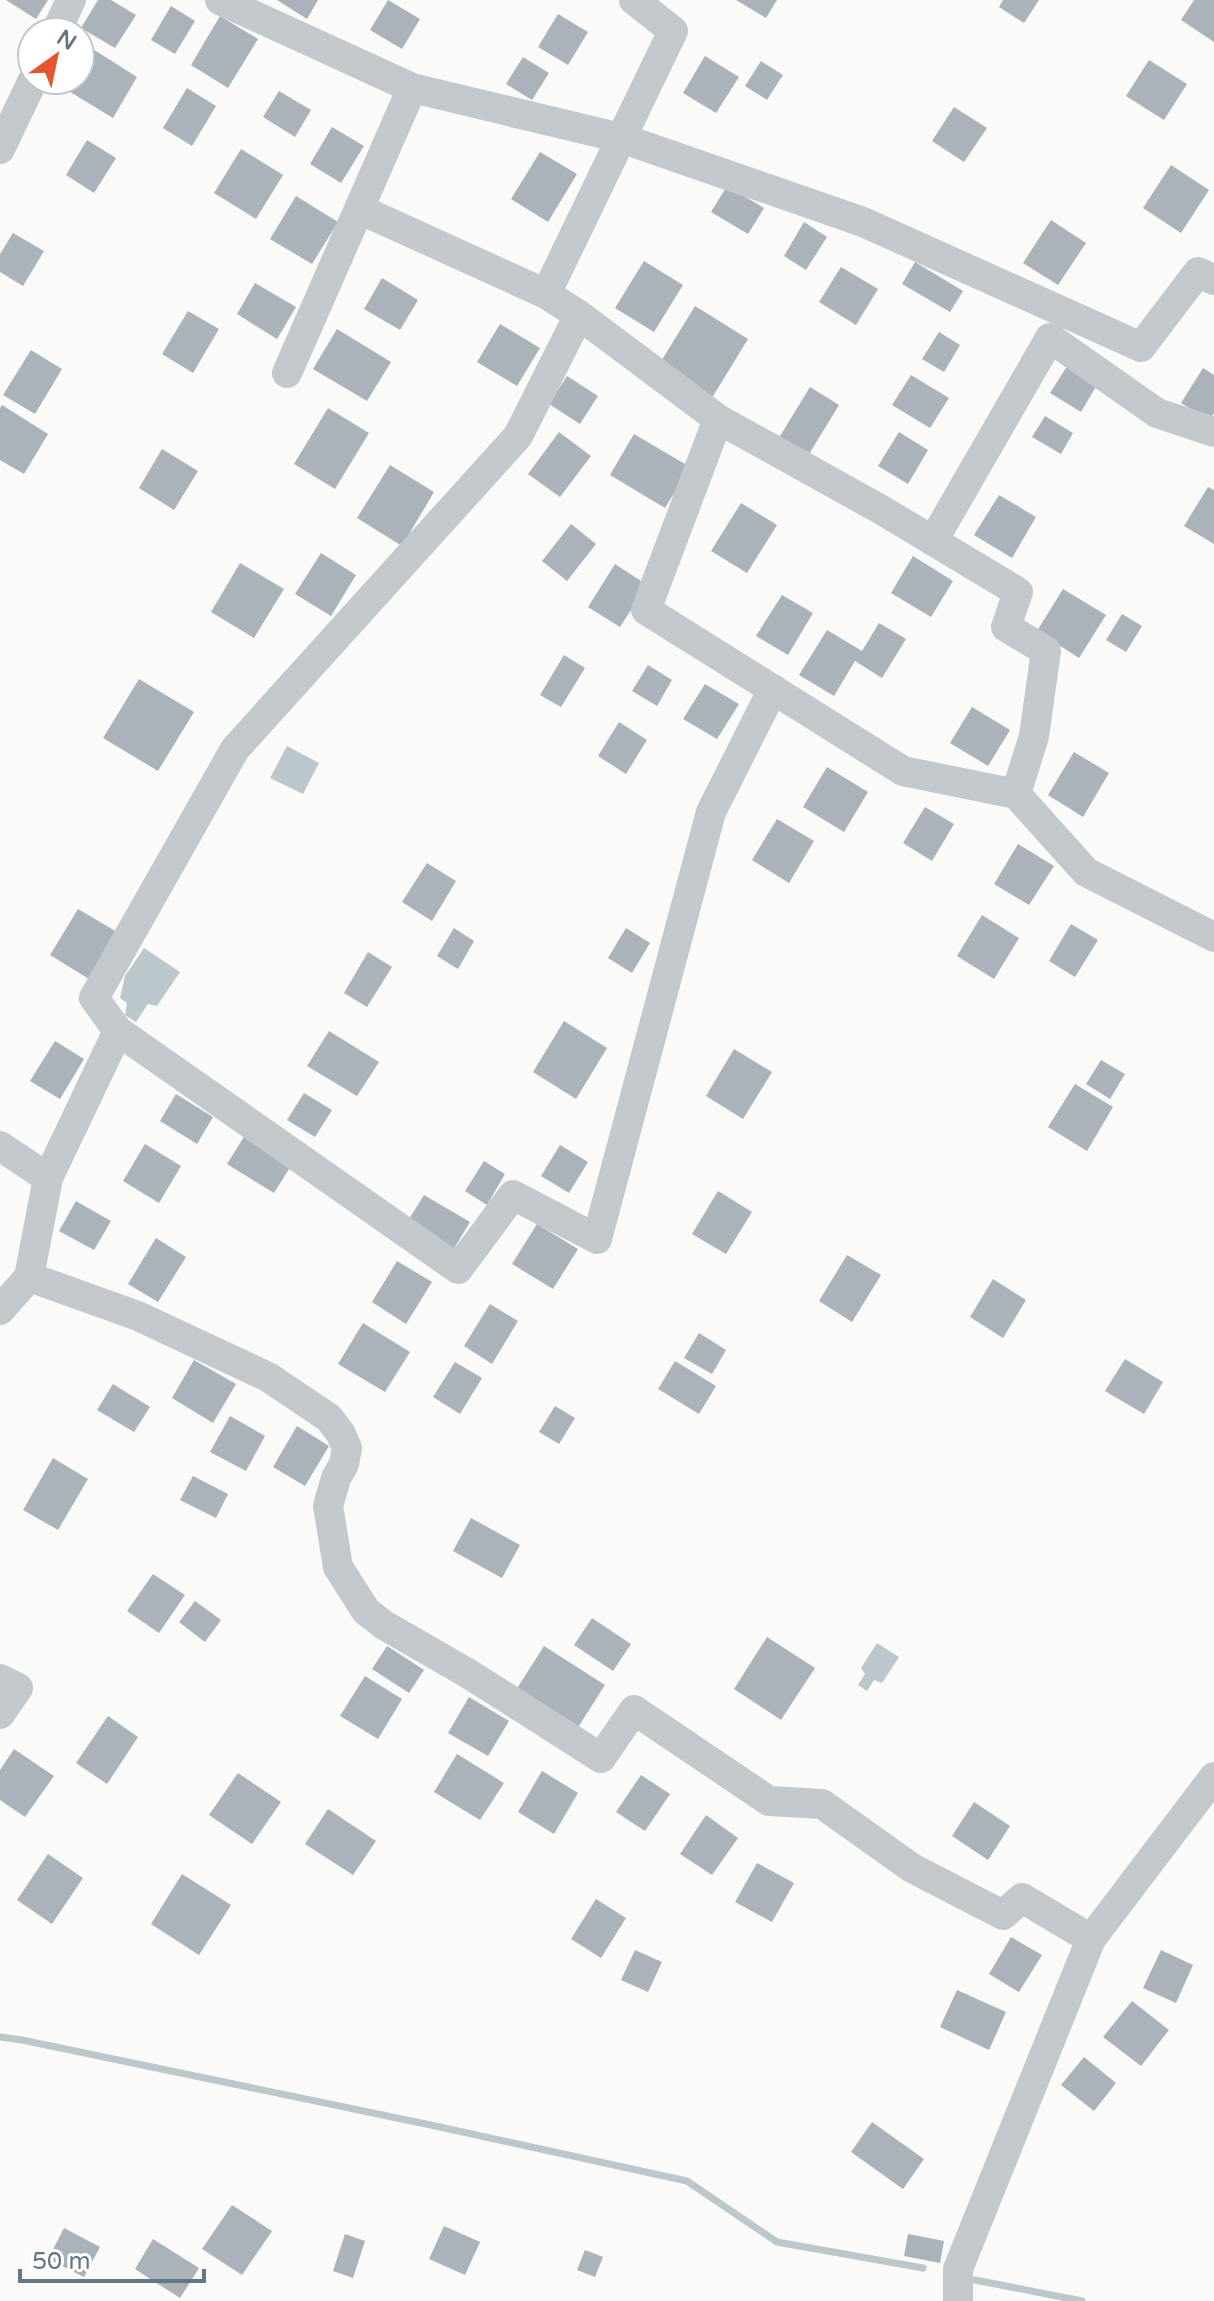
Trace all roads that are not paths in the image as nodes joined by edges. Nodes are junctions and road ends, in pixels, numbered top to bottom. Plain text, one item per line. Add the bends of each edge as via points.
1 (220, 0) edge
2 (634, 0) edge
3 (412, 88) junction
4 (25, 96) edge
5 (621, 138) junction
6 (0, 149) edge
7 (359, 209) junction
8 (1209, 272) edge
9 (546, 294) junction
10 (579, 315) junction
11 (287, 373) dead end
12 (718, 419) junction
13 (1214, 432) edge
14 (933, 541) junction
15 (773, 689) junction
16 (1016, 794) junction
17 (1214, 937) edge
18 (118, 1031) junction
19 (0, 1146) edge
20 (48, 1178) junction
21 (29, 1277) junction
22 (0, 1310) edge
23 (0, 1679) edge
24 (0, 1714) edge
25 (1214, 1777) edge
26 (1091, 1939) junction
27 (958, 2301) edge

1 - 3 street
2 - 5 street via 673,31
3 - 5 street
3 - 7 street
4 - 6 street
5 - 8 street via 863,222 1141,347
5 - 9 street
7 - 9 street
7 - 11 street
9 - 10 street
10 - 12 street
10 - 18 street via 518,436 235,749 94,998
12 - 14 street
12 - 15 street via 646,610
13 - 14 street via 1157,413 1050,338
14 - 16 street via 1018,592 1006,627 1046,651 1034,736
15 - 16 street via 903,771
15 - 18 street via 711,812 597,1239 513,1195 458,1269
16 - 17 street via 1086,872
18 - 20 street
19 - 20 street
20 - 21 street
21 - 22 street
21 - 26 street via 138,1316 268,1377 329,1418 347,1448 328,1506 338,1567 366,1611 384,1625 601,1758 634,1710 769,1801 822,1804 912,1868 1003,1915 1022,1898
23 - 24 street via 18,1688
25 - 26 street
26 - 27 street via 958,2269

